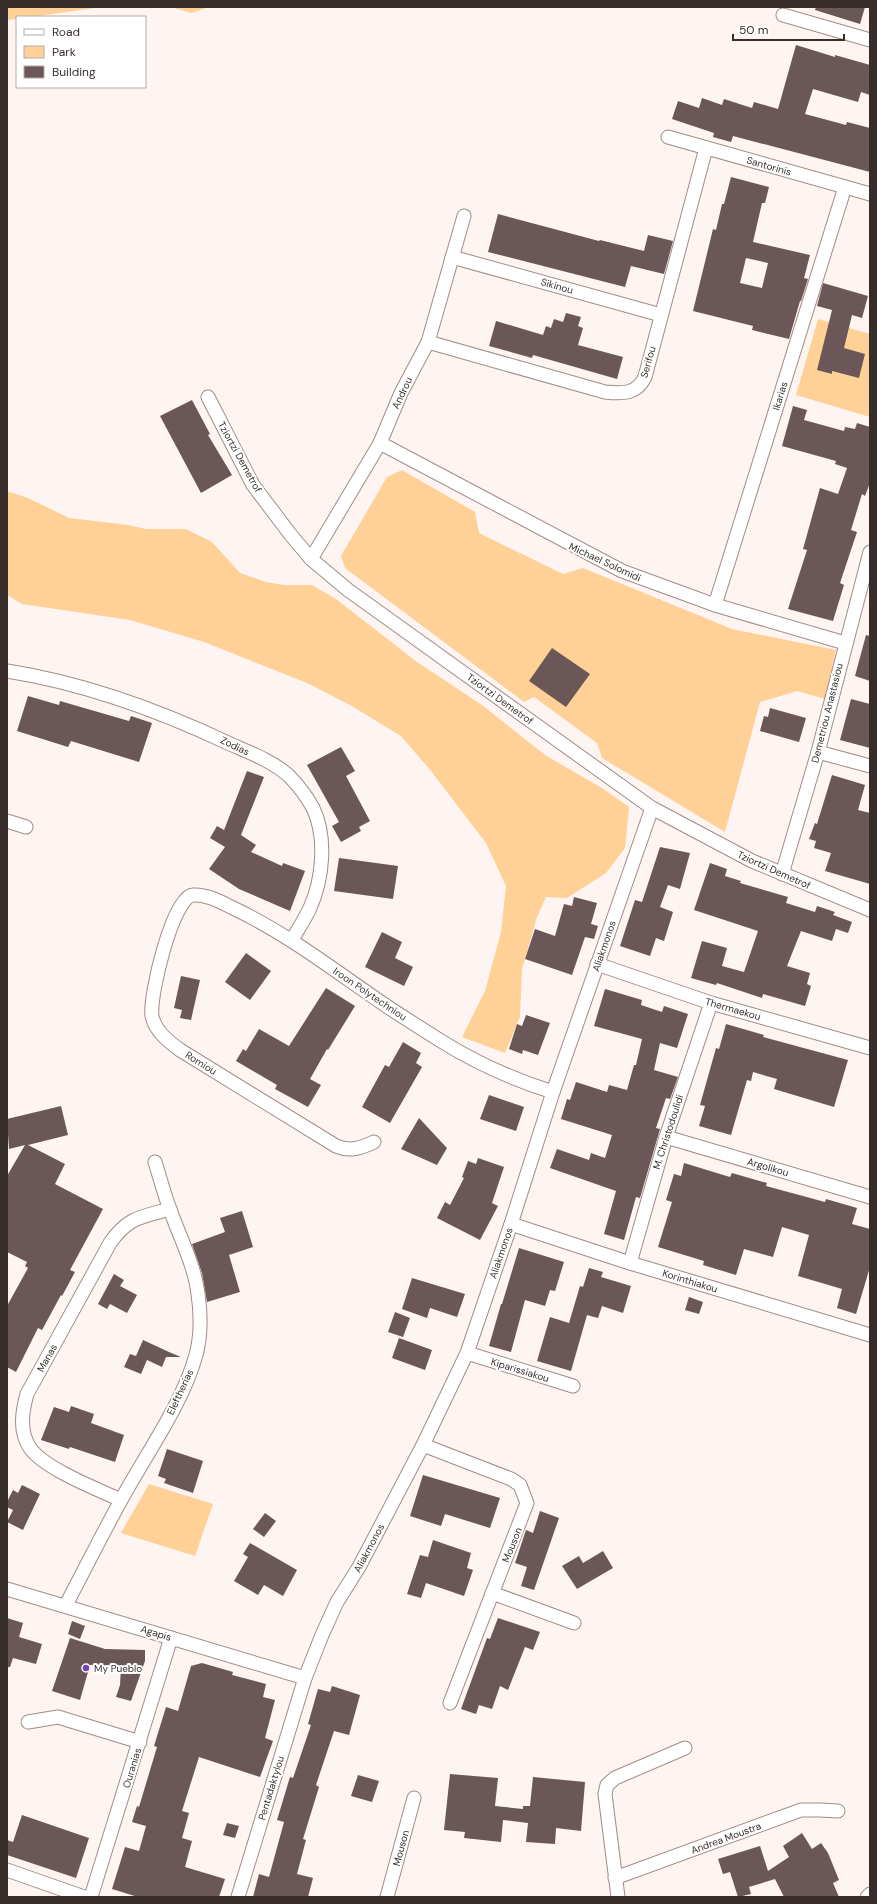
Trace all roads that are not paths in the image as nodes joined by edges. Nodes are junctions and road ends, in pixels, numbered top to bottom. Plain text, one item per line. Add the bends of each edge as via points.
1 (783, 15) dead end
2 (870, 40) edge
3 (668, 137) dead end
4 (706, 148) junction
5 (845, 187) junction
6 (870, 194) edge
7 (464, 216) dead end
8 (452, 257) junction
9 (661, 315) junction
10 (428, 342) junction
11 (208, 397) dead end
12 (380, 444) junction
13 (870, 552) edge
14 (311, 559) junction
15 (715, 605) junction
16 (845, 643) junction
17 (7, 671) edge
18 (818, 752) junction
19 (870, 766) edge
20 (652, 808) junction
21 (7, 821) edge
22 (26, 827) dead end
23 (782, 874) junction
24 (189, 895) joint
25 (870, 910) edge
26 (292, 940) junction
27 (597, 964) junction
28 (711, 1003) junction
29 (870, 1046) edge
30 (553, 1092) junction
31 (666, 1137) junction
32 (374, 1142) dead end
33 (155, 1162) dead end
34 (870, 1197) edge
35 (170, 1209) junction
36 (511, 1224) junction
37 (630, 1263) junction
38 (870, 1335) edge
39 (467, 1353) junction
40 (573, 1386) dead end
41 (423, 1445) junction
42 (121, 1500) junction
43 (7, 1588) edge
44 (492, 1593) junction
45 (66, 1605) junction
46 (574, 1623) dead end
47 (171, 1638) junction
48 (305, 1678) junction
49 (450, 1703) dead end
50 (28, 1722) dead end
51 (140, 1742) junction
52 (685, 1748) dead end
53 (414, 1798) dead end
54 (838, 1811) dead end
55 (7, 1870) edge
56 (615, 1878) junction
57 (870, 1894) edge
58 (84, 1897) edge
59 (91, 1897) edge
60 (238, 1897) edge
61 (387, 1897) edge
62 (618, 1897) edge
63 (867, 1897) edge

1 - 2 street
3 - 4 street, Santorinis
4 - 5 street, Santorinis
4 - 9 street, Serifou
5 - 6 street, Santorinis
5 - 15 street, Ikarias
7 - 8 street, Androu
8 - 9 street, Sikinou
8 - 10 street, Androu
9 - 10 street, Serifou via 645,376 638,387 627,393 605,392
10 - 12 street, Androu via 401,393
11 - 14 street, Tziortzi Demetrof via 253,485
12 - 14 street, Androu
12 - 15 street, Michael Solomidi via 622,571
13 - 16 street, Demetriou Anastasiou
14 - 20 street, Tziortzi Demetrof via 348,590
15 - 16 street, Michael Solomidi
16 - 18 street, Demetriou Anastasiou
17 - 26 street, Zodias via 69,684 145,707 237,747 289,776 313,808 321,841 321,864 315,894
18 - 19 street
18 - 23 street, Demetriou Anastasiou
20 - 23 street, Tziortzi Demetrof
20 - 27 street, Aliakmonos
21 - 22 street
23 - 25 street, Tziortzi Demetrof
24 - 26 street, Iroon Polytechniou via 215,899
24 - 32 street, Romiou via 178,910 157,974 152,1014 158,1030 180,1050 336,1146 347,1150
26 - 30 street, Iroon Polytechniou via 386,1005 468,1057 516,1080
27 - 28 street, Thermaekou
27 - 30 street, Aliakmonos
28 - 29 street, Thermaekou
28 - 31 street, M. Christodoulidi
30 - 36 street, Aliakmonos
31 - 34 street, Argolikou
31 - 37 street, M. Christodoulidi
33 - 35 street, Eleftherias
35 - 42 street, Eleftherias via 193,1271 198,1294 199,1333 196,1355 186,1382
35 - 42 street, Manas via 142,1216 119,1230 27,1394 23,1409 22,1423 26,1438 30,1448 40,1458
36 - 37 street, Korinthiakou
36 - 39 street, Aliakmonos
37 - 38 street, Korinthiakou
39 - 40 street, Kiparissiakou
39 - 41 street, Aliakmonos
41 - 44 street, Mouson via 511,1479 524,1491 527,1503 525,1513
41 - 48 street, Aliakmonos via 359,1567 337,1602
42 - 45 street, Eleftherias
43 - 45 street, Agapis
44 - 46 street
44 - 49 street, Mouson
45 - 47 street, Agapis
47 - 48 street, Agapis
47 - 51 street, Ouranias
48 - 60 street, Pentadaktylou
50 - 51 street via 58,1717
51 - 59 street, Ouranias
52 - 56 street via 616,1778 607,1785 605,1794
53 - 61 street, Mouson
54 - 56 street, Andrea Moustra via 801,1810
55 - 58 street
56 - 62 street
57 - 63 street

